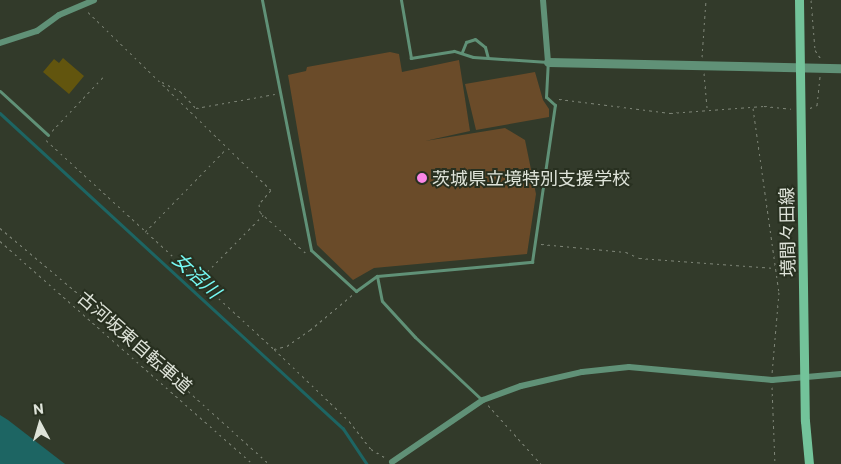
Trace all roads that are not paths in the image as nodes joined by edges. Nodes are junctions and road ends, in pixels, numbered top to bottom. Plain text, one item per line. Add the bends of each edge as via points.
1 (94, 0) edge
2 (262, 0) edge
3 (401, 0) edge
4 (543, 0) edge
5 (799, 0) edge
6 (0, 43) edge
7 (462, 52) junction
8 (488, 58) junction
9 (548, 62) junction
10 (800, 67) junction
11 (841, 68) edge
12 (0, 91) edge
13 (48, 135) road end
14 (377, 276) junction
15 (841, 374) edge
16 (805, 379) junction
17 (483, 400) junction
18 (392, 462) road end
19 (809, 464) edge

1 - 6 street via 58,15 44,28
2 - 14 lane via 310,250 356,291
3 - 7 lane via 410,58
4 - 9 street
5 - 10 main road, 境間々田線
7 - 8 lane via 472,57
7 - 8 lane via 466,42 475,39 485,47
8 - 9 lane
9 - 10 street
9 - 14 lane via 546,97 556,105 536,244 530,263
10 - 11 street
10 - 16 main road, 境間々田線
12 - 13 lane
14 - 17 lane via 382,300
15 - 16 street
16 - 17 street via 772,380 629,367 549,379
16 - 19 main road, 境間々田線
17 - 18 street

